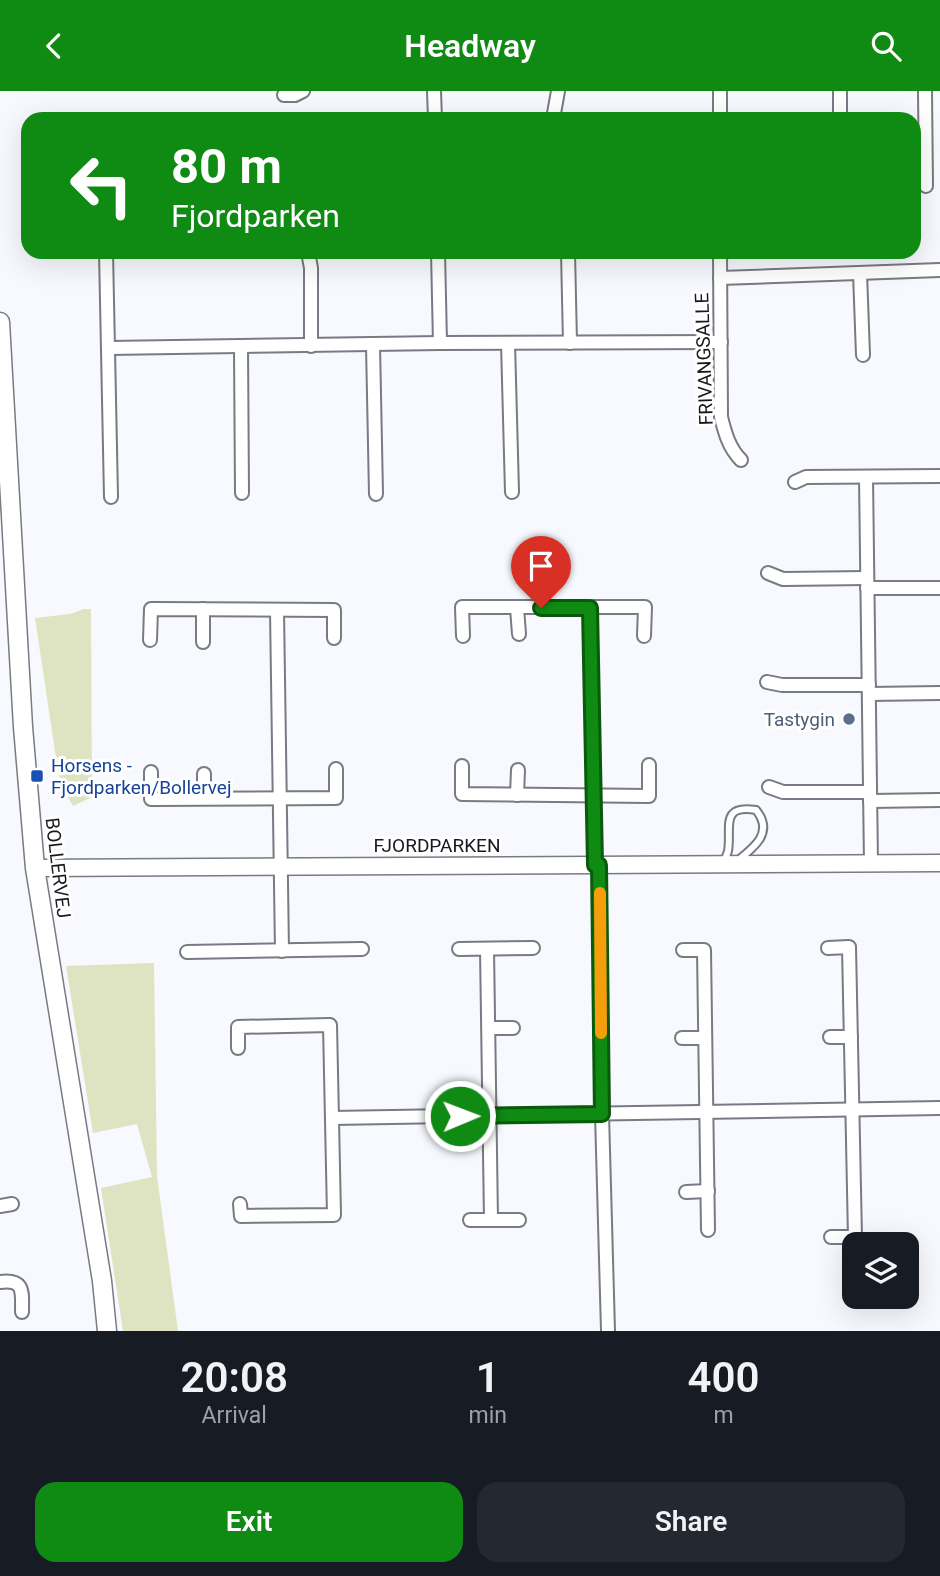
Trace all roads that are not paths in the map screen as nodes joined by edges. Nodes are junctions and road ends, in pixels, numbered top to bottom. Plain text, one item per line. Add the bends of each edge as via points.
1 (303, 91) edge
2 (434, 91) edge
3 (558, 91) edge
4 (720, 91) edge
5 (840, 91) edge
6 (925, 91) edge
7 (284, 95) dead end
8 (435, 112) edge
9 (554, 112) edge
10 (720, 112) edge
11 (839, 112) edge
12 (926, 185) dead end
13 (106, 259) edge
14 (309, 259) edge
15 (438, 259) edge
16 (568, 259) edge
17 (720, 259) edge
18 (940, 270) edge
19 (860, 273) junction
20 (720, 278) junction
21 (0, 322) edge
22 (720, 342) junction
23 (440, 343) junction
24 (508, 343) junction
25 (570, 343) junction
26 (373, 345) junction
27 (311, 346) junction
28 (241, 347) junction
29 (109, 348) junction
30 (863, 355) dead end
31 (741, 460) dead end
32 (940, 476) edge
33 (866, 477) junction
34 (795, 482) dead end
35 (512, 492) dead end
36 (242, 493) dead end
37 (376, 493) dead end
38 (111, 497) dead end
39 (768, 573) dead end
40 (867, 583) junction
41 (940, 588) edge
42 (517, 608) junction
43 (590, 608) junction
44 (203, 609) junction
45 (277, 610) junction
46 (519, 634) dead end
47 (463, 636) dead end
48 (644, 636) dead end
49 (334, 638) dead end
50 (150, 640) dead end
51 (204, 642) dead end
52 (767, 682) dead end
53 (869, 689) junction
54 (940, 693) edge
55 (649, 765) dead end
56 (462, 766) dead end
57 (336, 769) dead end
58 (518, 770) dead end
59 (151, 772) dead end
60 (204, 774) dead end
61 (769, 787) dead end
62 (517, 795) junction
63 (593, 796) junction
64 (870, 796) junction
65 (204, 798) junction
66 (280, 798) junction
67 (940, 800) edge
68 (940, 863) edge
69 (728, 864) junction
70 (871, 864) junction
71 (597, 865) junction
72 (281, 867) junction
73 (35, 868) junction
74 (533, 948) dead end
75 (828, 948) dead end
76 (362, 949) dead end
77 (459, 949) dead end
78 (487, 949) junction
79 (683, 950) dead end
80 (282, 951) junction
81 (187, 952) dead end
82 (489, 1028) junction
83 (513, 1028) dead end
84 (830, 1037) dead end
85 (851, 1037) junction
86 (682, 1038) dead end
87 (705, 1038) junction
88 (238, 1048) dead end
89 (940, 1108) edge
90 (853, 1110) junction
91 (706, 1112) junction
92 (602, 1114) junction
93 (488, 1116) junction
94 (332, 1118) junction
95 (708, 1191) junction
96 (686, 1192) dead end
97 (240, 1204) dead end
98 (470, 1220) dead end
99 (491, 1220) junction
100 (519, 1220) dead end
101 (708, 1230) dead end
102 (831, 1237) dead end
103 (0, 1282) edge
104 (22, 1312) dead end
105 (107, 1331) edge
106 (608, 1331) edge

1 - 7 street
2 - 8 street
3 - 9 street
4 - 10 street
5 - 11 street
6 - 12 street
13 - 29 street
14 - 27 street
15 - 23 street
16 - 25 street
17 - 20 street, FRIVANGSALLE
18 - 19 street
19 - 20 street
19 - 30 street
20 - 22 street, FRIVANGSALLE
21 - 73 main road, BOLLERVEJ
22 - 25 street
22 - 31 street, FRIVANGSALLE via 721,417
23 - 24 street
23 - 26 street
24 - 25 street
24 - 35 street
26 - 27 street
26 - 37 street
27 - 28 street
28 - 29 street
28 - 36 street
29 - 38 street
32 - 33 street
33 - 34 street via 806,477
33 - 40 street
39 - 40 street via 783,579
40 - 41 street
40 - 53 street
42 - 43 street
42 - 46 street
42 - 47 street via 462,607
43 - 48 street via 645,607
43 - 63 street
44 - 45 street
44 - 50 street via 150,608
44 - 51 street
45 - 49 street via 334,610
45 - 66 street
52 - 53 street
53 - 54 street
53 - 64 street
55 - 63 street via 649,796
56 - 62 street via 462,794
57 - 66 street via 336,798
58 - 62 street
59 - 65 street via 150,799
60 - 65 street
61 - 64 street via 783,792
62 - 63 street
63 - 71 street
64 - 67 street
64 - 70 street
65 - 66 street
66 - 72 street
68 - 70 street, FJORDPARKEN
69 - 69 lane via 759,840 764,829 756,810 734,811 728,820
69 - 70 street, FJORDPARKEN
69 - 71 street, FJORDPARKEN
71 - 72 street, FJORDPARKEN
71 - 92 street
72 - 73 street, FJORDPARKEN
72 - 80 street
73 - 105 main road, BOLLERVEJ
74 - 78 street
75 - 85 street via 849,947
76 - 80 street
77 - 78 street
78 - 82 street
79 - 87 street via 704,950
80 - 81 street
82 - 83 street
82 - 93 street
84 - 85 street
85 - 90 street
86 - 87 street
87 - 91 street
88 - 94 street via 238,1027 330,1025
89 - 90 street
90 - 91 street
90 - 102 street via 855,1237
91 - 92 street
91 - 95 street
92 - 93 street
92 - 106 street
93 - 94 street
93 - 99 street
94 - 97 street via 334,1215 240,1216
95 - 96 street
95 - 101 street
98 - 99 street
99 - 100 street
103 - 104 street via 16,1283 22,1290

